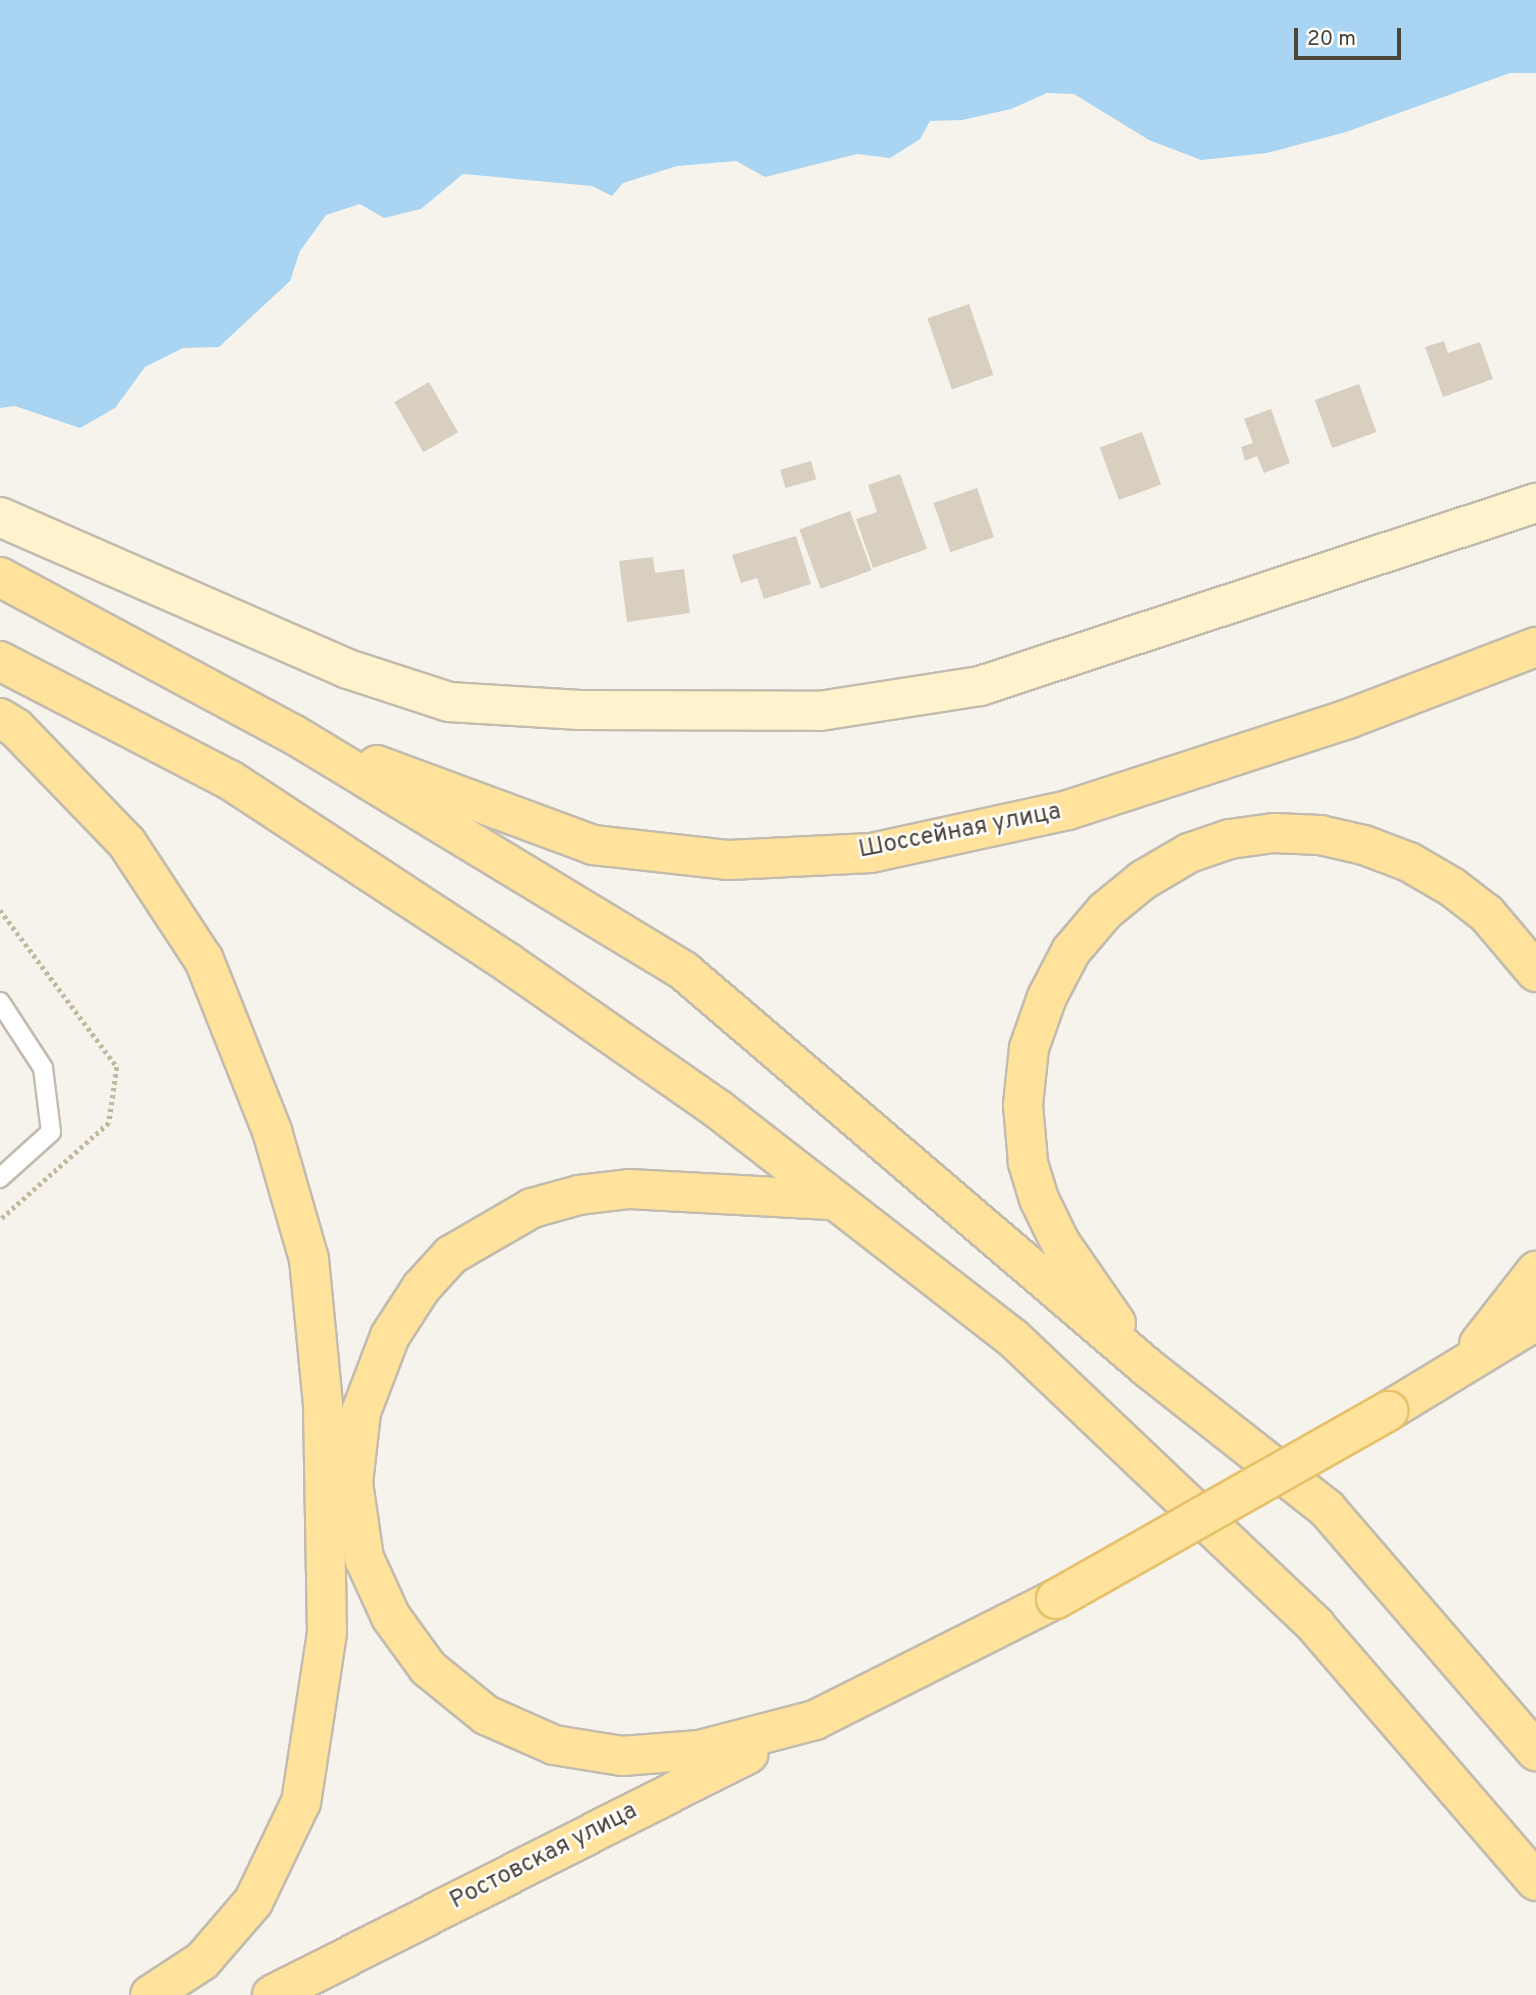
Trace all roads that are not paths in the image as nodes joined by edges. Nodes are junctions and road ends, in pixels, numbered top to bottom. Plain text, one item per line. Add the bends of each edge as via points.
1 (1536, 503) edge
2 (0, 517) edge
3 (0, 577) edge
4 (1536, 648) edge
5 (0, 661) edge
6 (0, 718) edge
7 (293, 734) junction
8 (1536, 972) edge
9 (0, 1002) edge
10 (0, 1178) edge
11 (831, 1200) junction
12 (1536, 1271) edge
13 (1536, 1321) edge
14 (1148, 1368) junction
15 (1454, 1372) junction
16 (815, 1720) junction
17 (1536, 1751) edge
18 (1536, 1881) edge
19 (150, 1995) edge
20 (272, 1995) edge

1 - 2 street via 980,686 820,711 580,710 449,702 348,669
3 - 7 main road
4 - 7 main road, Шоссейная улица via 1348,719 1068,810 871,853 729,860 593,845
5 - 11 main road via 230,780 510,964 719,1110
6 - 19 main road via 16,728 127,843 204,960 272,1131 309,1259 323,1404 327,1633 301,1801 253,1902 202,1961
7 - 14 main road via 684,971
8 - 14 main road via 1487,914 1452,887 1398,858 1320,835 1274,833 1230,839 1189,853 1143,880 1105,911 1072,951 1047,997 1029,1048 1023,1105 1028,1162 1039,1199 1061,1244
9 - 10 lane via 43,1068 51,1132
11 - 16 main road via 629,1189 579,1195 531,1208 488,1230 451,1255 421,1288 390,1336 360,1412 353,1483 364,1558 391,1617 428,1668 486,1715 554,1745 622,1756 701,1751
11 - 18 main road via 1013,1338 1315,1625
12 - 15 main road
13 - 15 main road
14 - 17 main road via 1326,1509
15 - 16 main road, bridge via 1056,1599
16 - 20 main road, Ростовская улица

